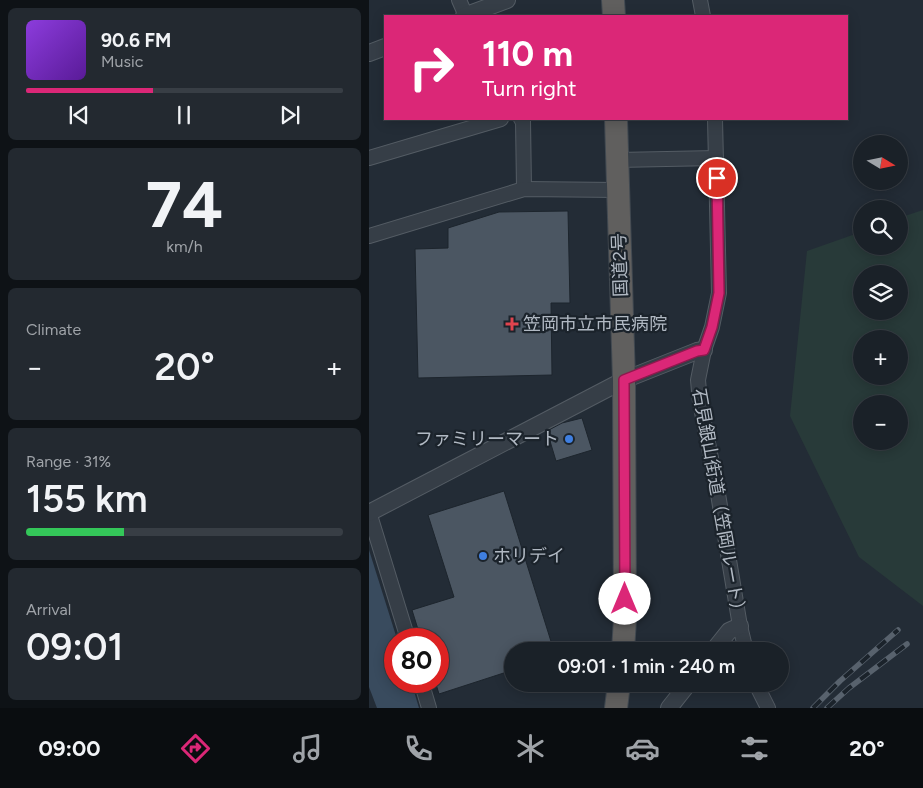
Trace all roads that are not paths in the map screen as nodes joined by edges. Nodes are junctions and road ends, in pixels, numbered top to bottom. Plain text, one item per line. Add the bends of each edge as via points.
1 (459, 0) edge
2 (507, 0) edge
3 (613, 0) edge
4 (700, 0) edge
5 (465, 15) edge
6 (468, 15) edge
7 (614, 15) edge
8 (703, 15) edge
9 (384, 47) edge
10 (369, 54) edge
11 (498, 120) edge
12 (523, 120) edge
13 (616, 120) edge
14 (715, 120) edge
15 (369, 158) edge
16 (716, 158) junction
17 (617, 160) junction
18 (524, 189) junction
19 (617, 190) junction
20 (369, 236) edge
21 (704, 350) junction
22 (624, 380) junction
23 (369, 512) edge
24 (740, 626) junction
25 (405, 628) edge
26 (624, 642) edge
27 (720, 642) edge
28 (744, 642) edge
29 (618, 692) edge
30 (682, 692) edge
31 (761, 692) edge
32 (425, 693) edge
33 (429, 708) edge
34 (616, 708) edge
35 (669, 708) edge
36 (768, 708) edge

1 - 5 street
2 - 6 street
3 - 7 highway
4 - 8 street
9 - 10 street
11 - 15 street
12 - 18 street
13 - 17 highway, 国道2号
14 - 16 street, 石見銀山街道（笠岡ルート）
16 - 17 street
16 - 21 street, 石見銀山街道（笠岡ルート） via 719,293
17 - 19 highway, 国道2号
18 - 19 street
18 - 20 street
19 - 22 highway, 国道2号
21 - 22 street
21 - 24 street, 石見銀山街道（笠岡ルート） via 698,380 700,402
22 - 23 street
22 - 26 highway, 国道2号
23 - 25 street
24 - 27 street via 729,631
24 - 28 street, 石見銀山街道（笠岡ルート）
29 - 34 highway
30 - 35 street
31 - 36 street
32 - 33 street

